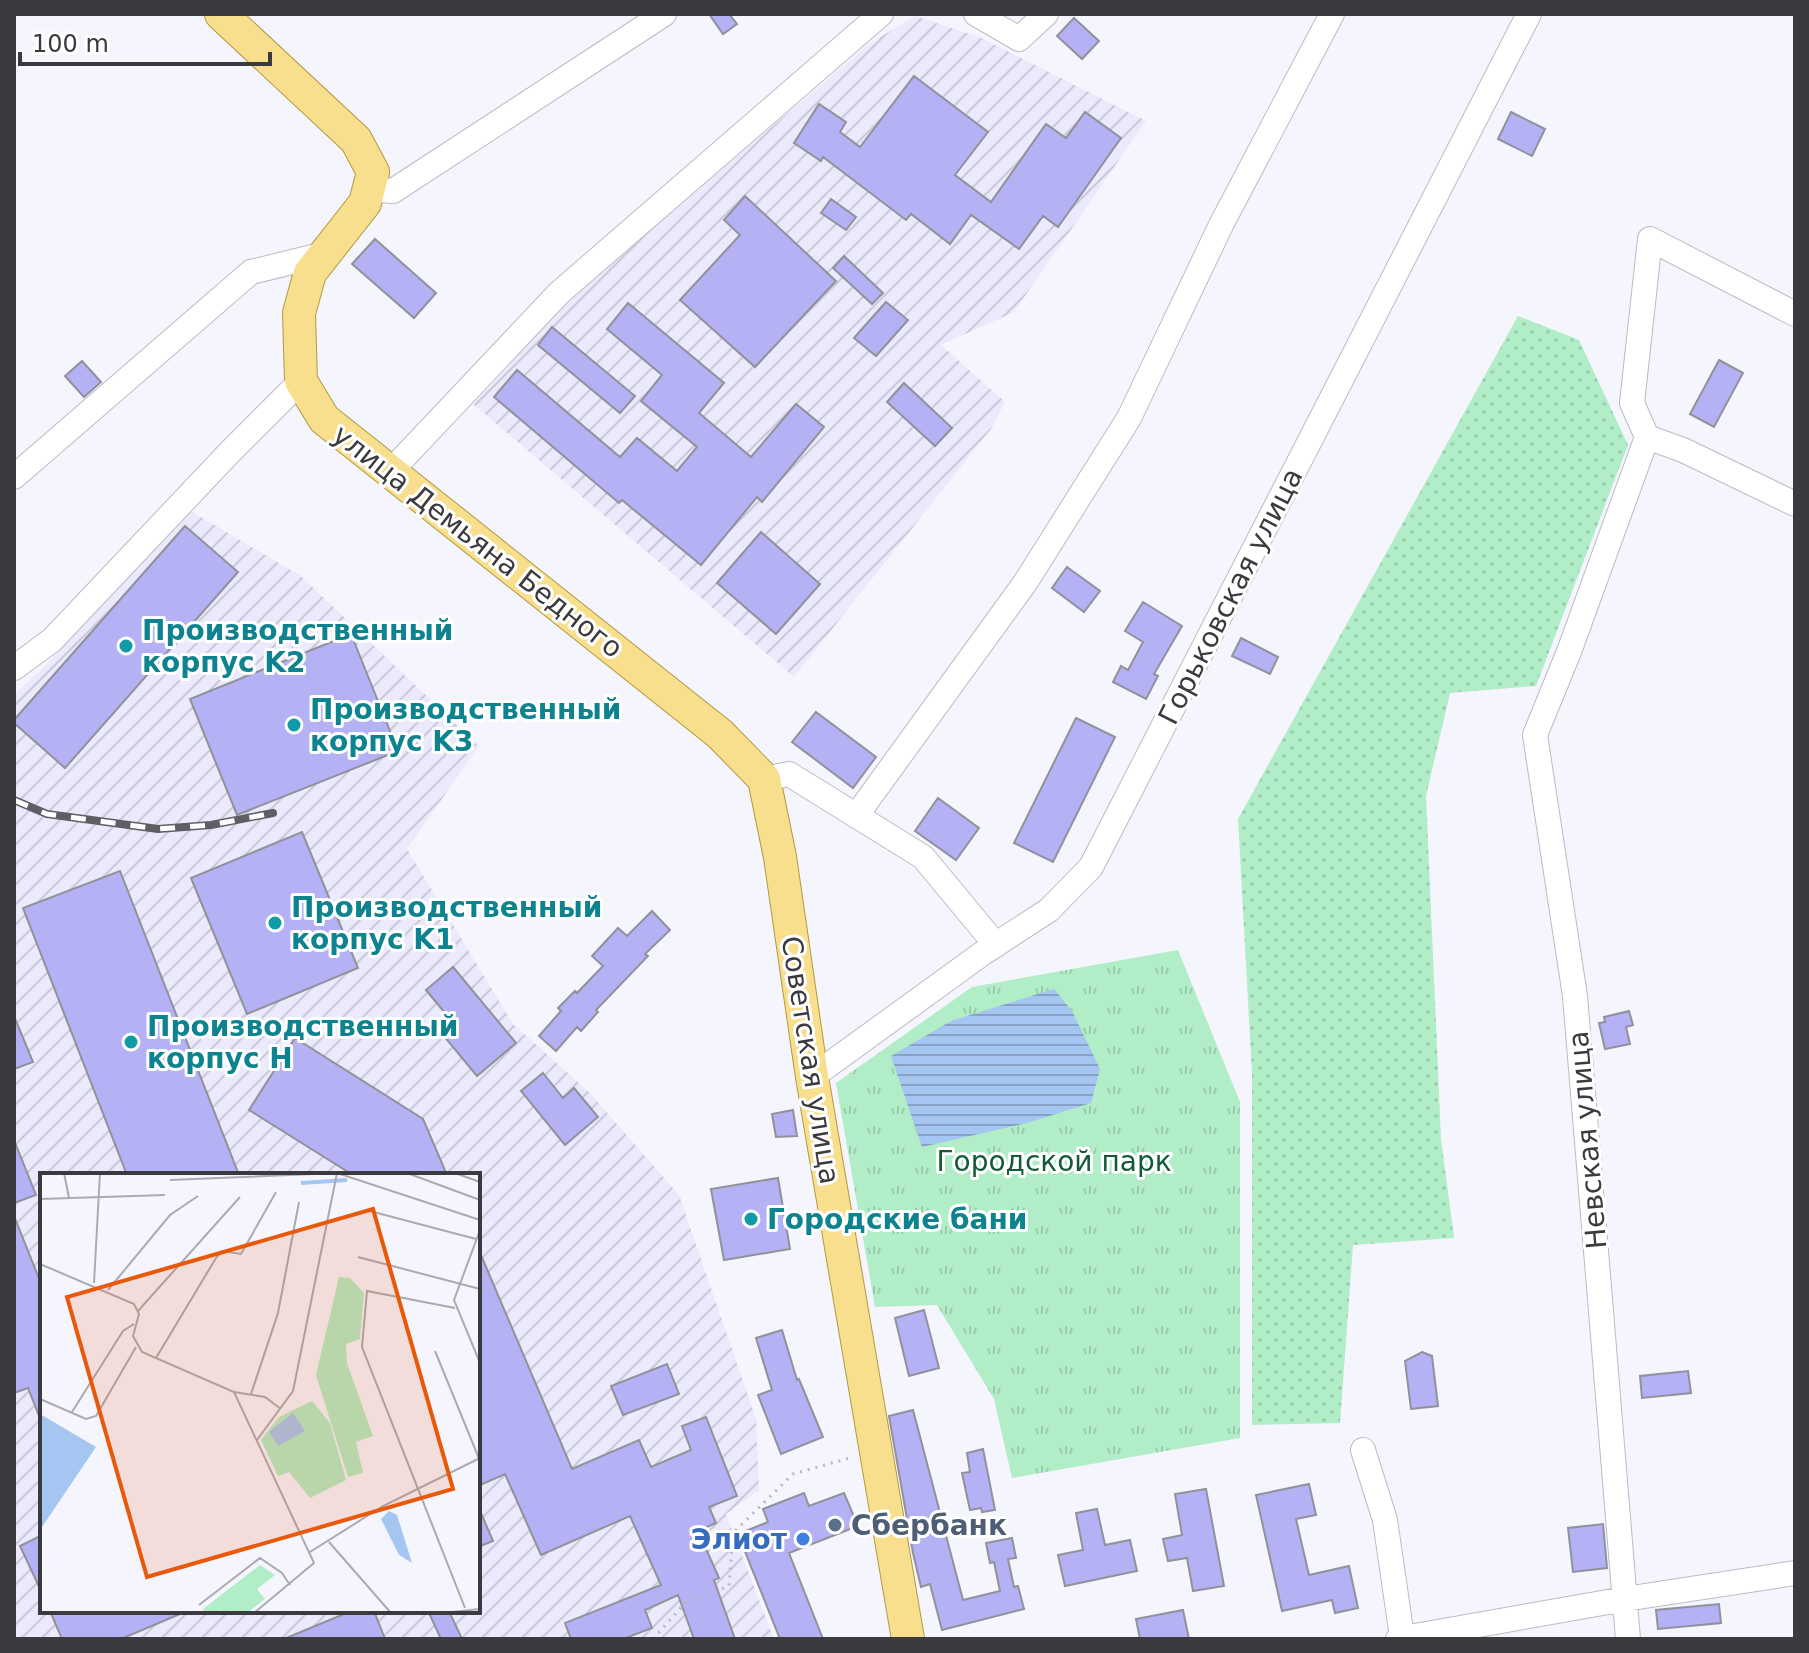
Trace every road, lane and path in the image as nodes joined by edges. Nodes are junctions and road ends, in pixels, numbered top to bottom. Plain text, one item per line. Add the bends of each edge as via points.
1 (664, 14) edge
2 (881, 14) edge
3 (976, 14) edge
4 (1046, 14) edge
5 (1332, 14) edge
6 (1529, 14) edge
7 (237, 18) edge
8 (368, 189) junction
9 (325, 254) junction
10 (1795, 314) edge
11 (301, 381) junction
12 (1647, 437) junction
13 (390, 472) junction
14 (14, 477) edge
15 (1795, 504) edge
16 (14, 668) edge
17 (764, 779) junction
18 (856, 816) junction
19 (996, 945) junction
20 (812, 1077) junction
21 (876, 1450) junction
22 (1363, 1450) dead end
23 (1795, 1573) edge
24 (1625, 1599) junction
25 (1400, 1638) edge
26 (653, 1639) edge
27 (908, 1639) edge
28 (1628, 1639) edge

1 - 8 street via 393,191
2 - 13 street via 559,293
3 - 4 street via 1019,39
5 - 18 street via 1221,225 1129,418 1025,583
6 - 19 street, Горьковская улица via 1091,867 1049,910
7 - 8 main road via 356,140 373,172
8 - 9 main road, улица Демьяна Бедного via 365,203
9 - 11 main road, улица Демьяна Бедного via 310,273 299,313
9 - 14 street via 251,272
10 - 12 street via 1650,239 1632,403
11 - 13 main road, улица Демьяна Бедного via 324,419
11 - 16 street via 52,640
12 - 15 street
12 - 24 street, Невская улица via 1535,735 1575,996
13 - 17 main road, улица Демьяна Бедного via 720,734
17 - 18 street via 789,774
17 - 20 main road, Советская улица
18 - 19 street via 923,857
19 - 20 street, Горьковская улица
20 - 21 main road, Советская улица
21 - 26 path via 793,1474 733,1533 729,1586 686,1602
21 - 27 main road, Советская улица
22 - 25 street via 1385,1520
23 - 24 street
24 - 25 street
24 - 28 street, Невская улица

